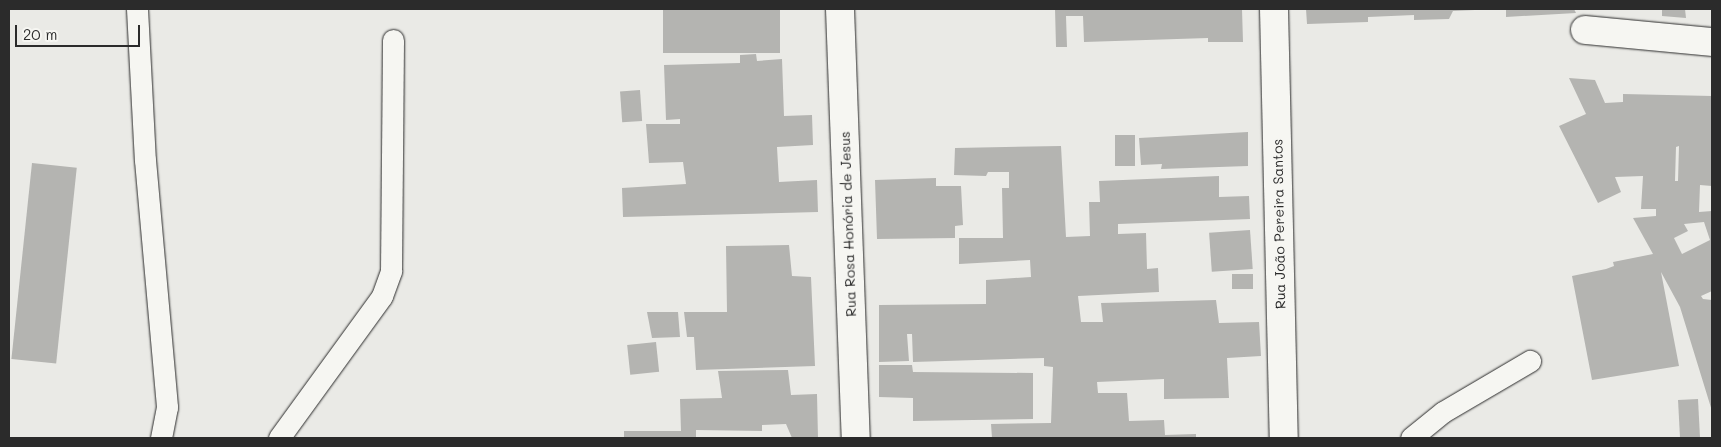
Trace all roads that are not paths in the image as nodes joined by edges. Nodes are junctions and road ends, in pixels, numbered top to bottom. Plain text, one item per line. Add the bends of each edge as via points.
1 (137, 9) edge
2 (840, 9) edge
3 (1274, 9) edge
4 (1585, 30) dead end
5 (393, 40) dead end
6 (1712, 42) edge
7 (1530, 361) dead end
8 (161, 438) edge
9 (279, 438) edge
10 (856, 438) edge
11 (1284, 438) edge
12 (1410, 438) edge

1 - 8 lane via 145,160 167,407
2 - 10 street, Rua Rosa Honória de Jesus
3 - 11 street, Rua João Pereira Santos
4 - 6 street
5 - 9 lane via 391,270 382,296
7 - 12 lane via 1443,412

